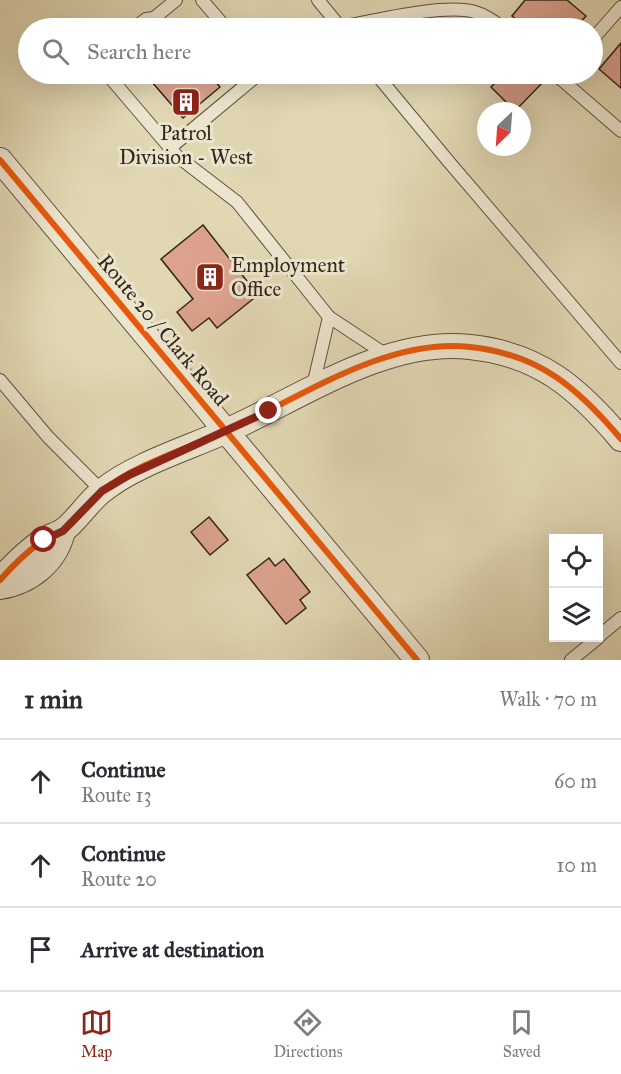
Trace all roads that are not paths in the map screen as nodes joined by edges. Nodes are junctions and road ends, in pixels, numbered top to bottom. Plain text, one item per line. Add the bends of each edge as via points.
1 (176, 0) edge
2 (202, 0) edge
3 (318, 0) edge
4 (621, 7) edge
5 (157, 18) edge
6 (217, 18) edge
7 (332, 18) edge
8 (397, 18) edge
9 (489, 18) edge
10 (603, 27) edge
11 (116, 84) edge
12 (247, 84) edge
13 (384, 84) edge
14 (569, 84) edge
15 (621, 131) edge
16 (170, 148) junction
17 (0, 160) edge
18 (329, 317) junction
19 (389, 356) junction
20 (621, 363) edge
21 (0, 380) edge
22 (312, 390) junction
23 (226, 431) junction
24 (621, 439) edge
25 (102, 491) junction
26 (63, 531) junction
27 (0, 580) edge
28 (0, 587) edge
29 (621, 618) edge
30 (603, 633) edge
31 (592, 642) edge
32 (417, 660) edge
33 (571, 660) edge

1 - 5 lane
2 - 6 lane
3 - 7 lane
4 - 10 lane
8 - 9 lane via 449,9 473,11
11 - 16 lane
12 - 16 lane
13 - 20 lane
14 - 15 lane
16 - 18 lane via 237,201
17 - 23 street, Route 20 / Clark Road
18 - 19 lane
18 - 22 lane
19 - 22 street
19 - 24 street via 452,345 510,354 543,368 572,388
21 - 25 lane via 48,437
22 - 23 street
23 - 25 street via 159,460
23 - 32 street, Route 20 / Clark Road
25 - 26 street
26 - 27 street via 44,540
26 - 28 street via 56,551 32,576
29 - 30 lane
31 - 33 lane

